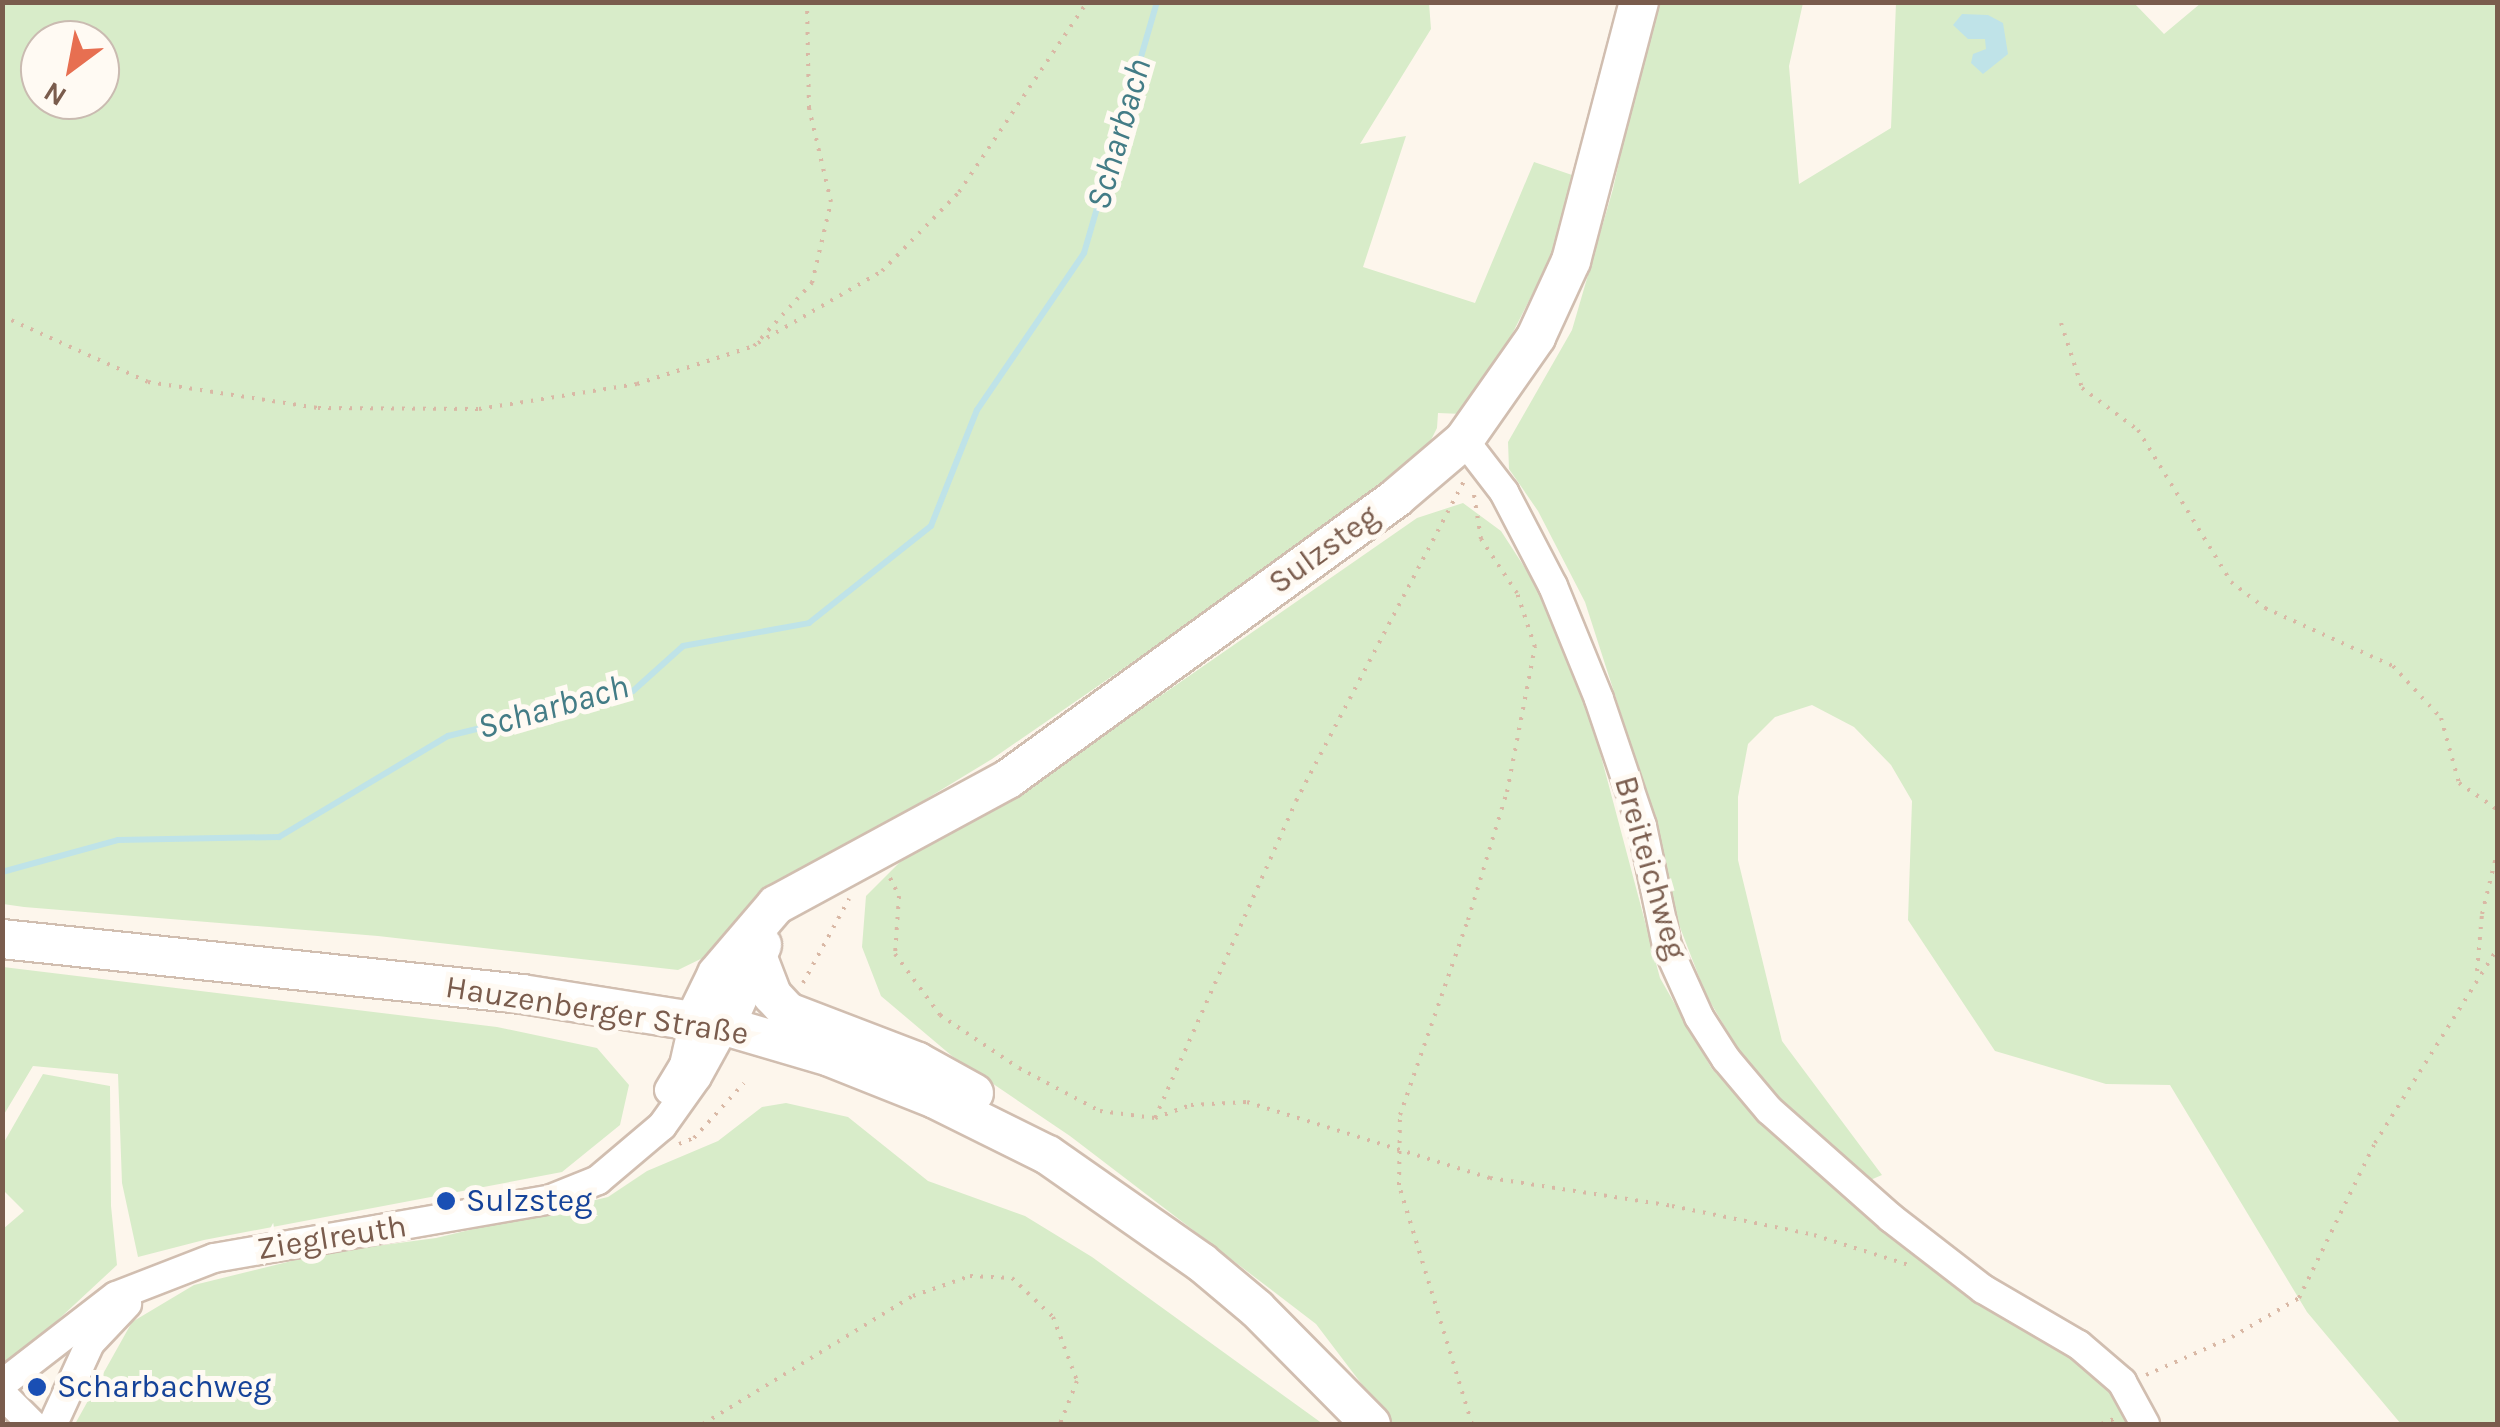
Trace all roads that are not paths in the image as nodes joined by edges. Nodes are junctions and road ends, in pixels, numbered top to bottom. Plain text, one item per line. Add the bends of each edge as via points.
1 (1639, 2) edge
2 (1464, 440) junction
3 (776, 905) junction
4 (2, 938) edge
5 (758, 958) junction
6 (709, 1024) junction
7 (1048, 1154) junction
8 (150, 1282) junction
9 (2, 1384) edge
10 (2, 1394) edge
11 (32, 1424) edge
12 (53, 1424) edge
13 (1371, 1424) edge
14 (2146, 1424) edge

1 - 2 street, Sulzsteg via 1571,261 1536,337
2 - 3 street, Sulzsteg via 1397,497 1008,779
2 - 14 street, Breiteichweg via 1504,492 1553,586 1642,826 1667,946 1726,1059 1769,1110 1891,1218 2122,1382
3 - 5 street
3 - 6 street, Sulzsteg via 717,974
4 - 6 street, Hauzenberger Straße via 522,994
5 - 6 street
5 - 7 street via 772,995 788,1012 918,1062 992,1103
6 - 7 street, Hauzenberger Straße via 848,1064
6 - 8 street, Zieglreuth via 626,1160 598,1180 550,1199 214,1258
7 - 13 street, Hauzenberger Straße via 1258,1309
8 - 9 street, Zieglreuth via 116,1296
8 - 12 street, Zieglreuth via 90,1343
10 - 11 street

